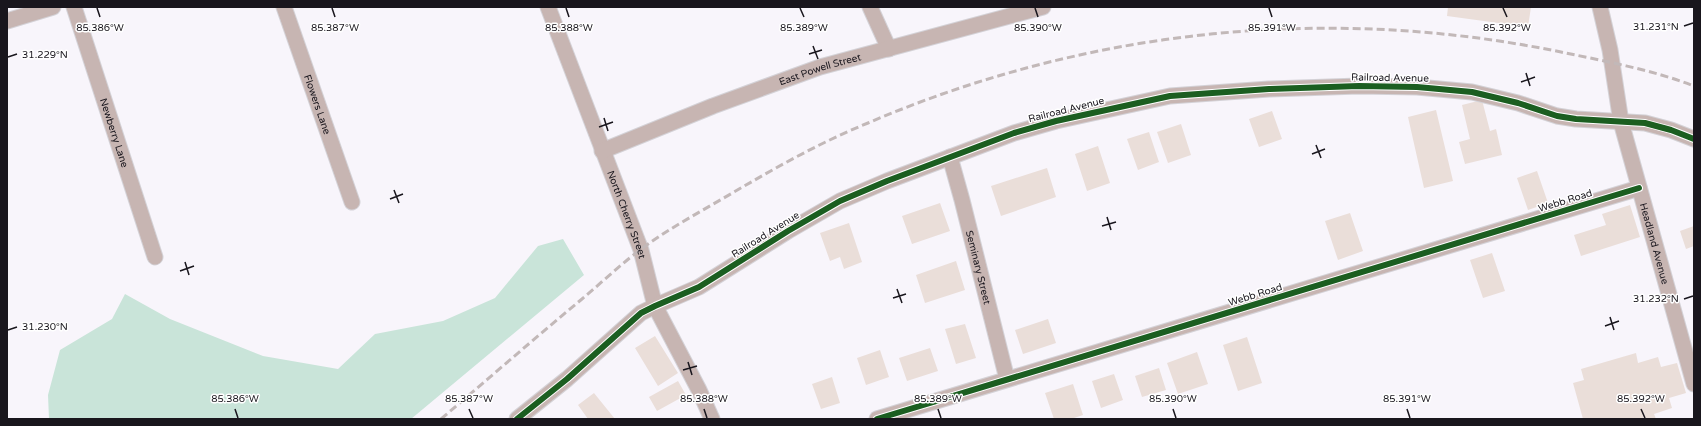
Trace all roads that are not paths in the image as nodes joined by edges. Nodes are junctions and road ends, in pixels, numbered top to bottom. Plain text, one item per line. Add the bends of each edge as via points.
1 (53, 7) edge
2 (74, 7) edge
3 (284, 7) edge
4 (548, 7) edge
5 (870, 7) edge
6 (1043, 7) edge
7 (1600, 7) edge
8 (7, 21) edge
9 (889, 49) junction
10 (1621, 122) junction
11 (1694, 139) edge
12 (602, 151) junction
13 (950, 157) junction
14 (1639, 188) junction
15 (352, 202) dead end
16 (155, 257) dead end
17 (655, 306) junction
18 (1007, 379) junction
19 (1694, 384) edge
20 (517, 419) edge
21 (712, 419) edge
22 (877, 419) edge

1 - 8 street
2 - 16 street, Newberry Lane
3 - 15 street, Flowers Lane
4 - 12 street, North Cherry Street
5 - 9 street
6 - 9 street, East Powell Street
7 - 10 street, Headland Avenue via 1610,50
9 - 12 street, East Powell Street via 788,78
10 - 11 street, Railroad Avenue via 1645,123
10 - 13 street, Railroad Avenue via 1557,116 1472,92 1417,87 1359,86 1269,89 1170,96 1119,106 1014,133
10 - 14 street, Headland Avenue
12 - 17 street, North Cherry Street via 641,250
13 - 17 street, Railroad Avenue via 887,180 840,202 788,231 699,287
13 - 18 street, Seminary Street
14 - 18 street, Webb Road
14 - 19 street, Headland Avenue
17 - 20 street, Railroad Avenue via 641,313 568,379
17 - 21 street, North Cherry Street
18 - 22 street, Webb Road

